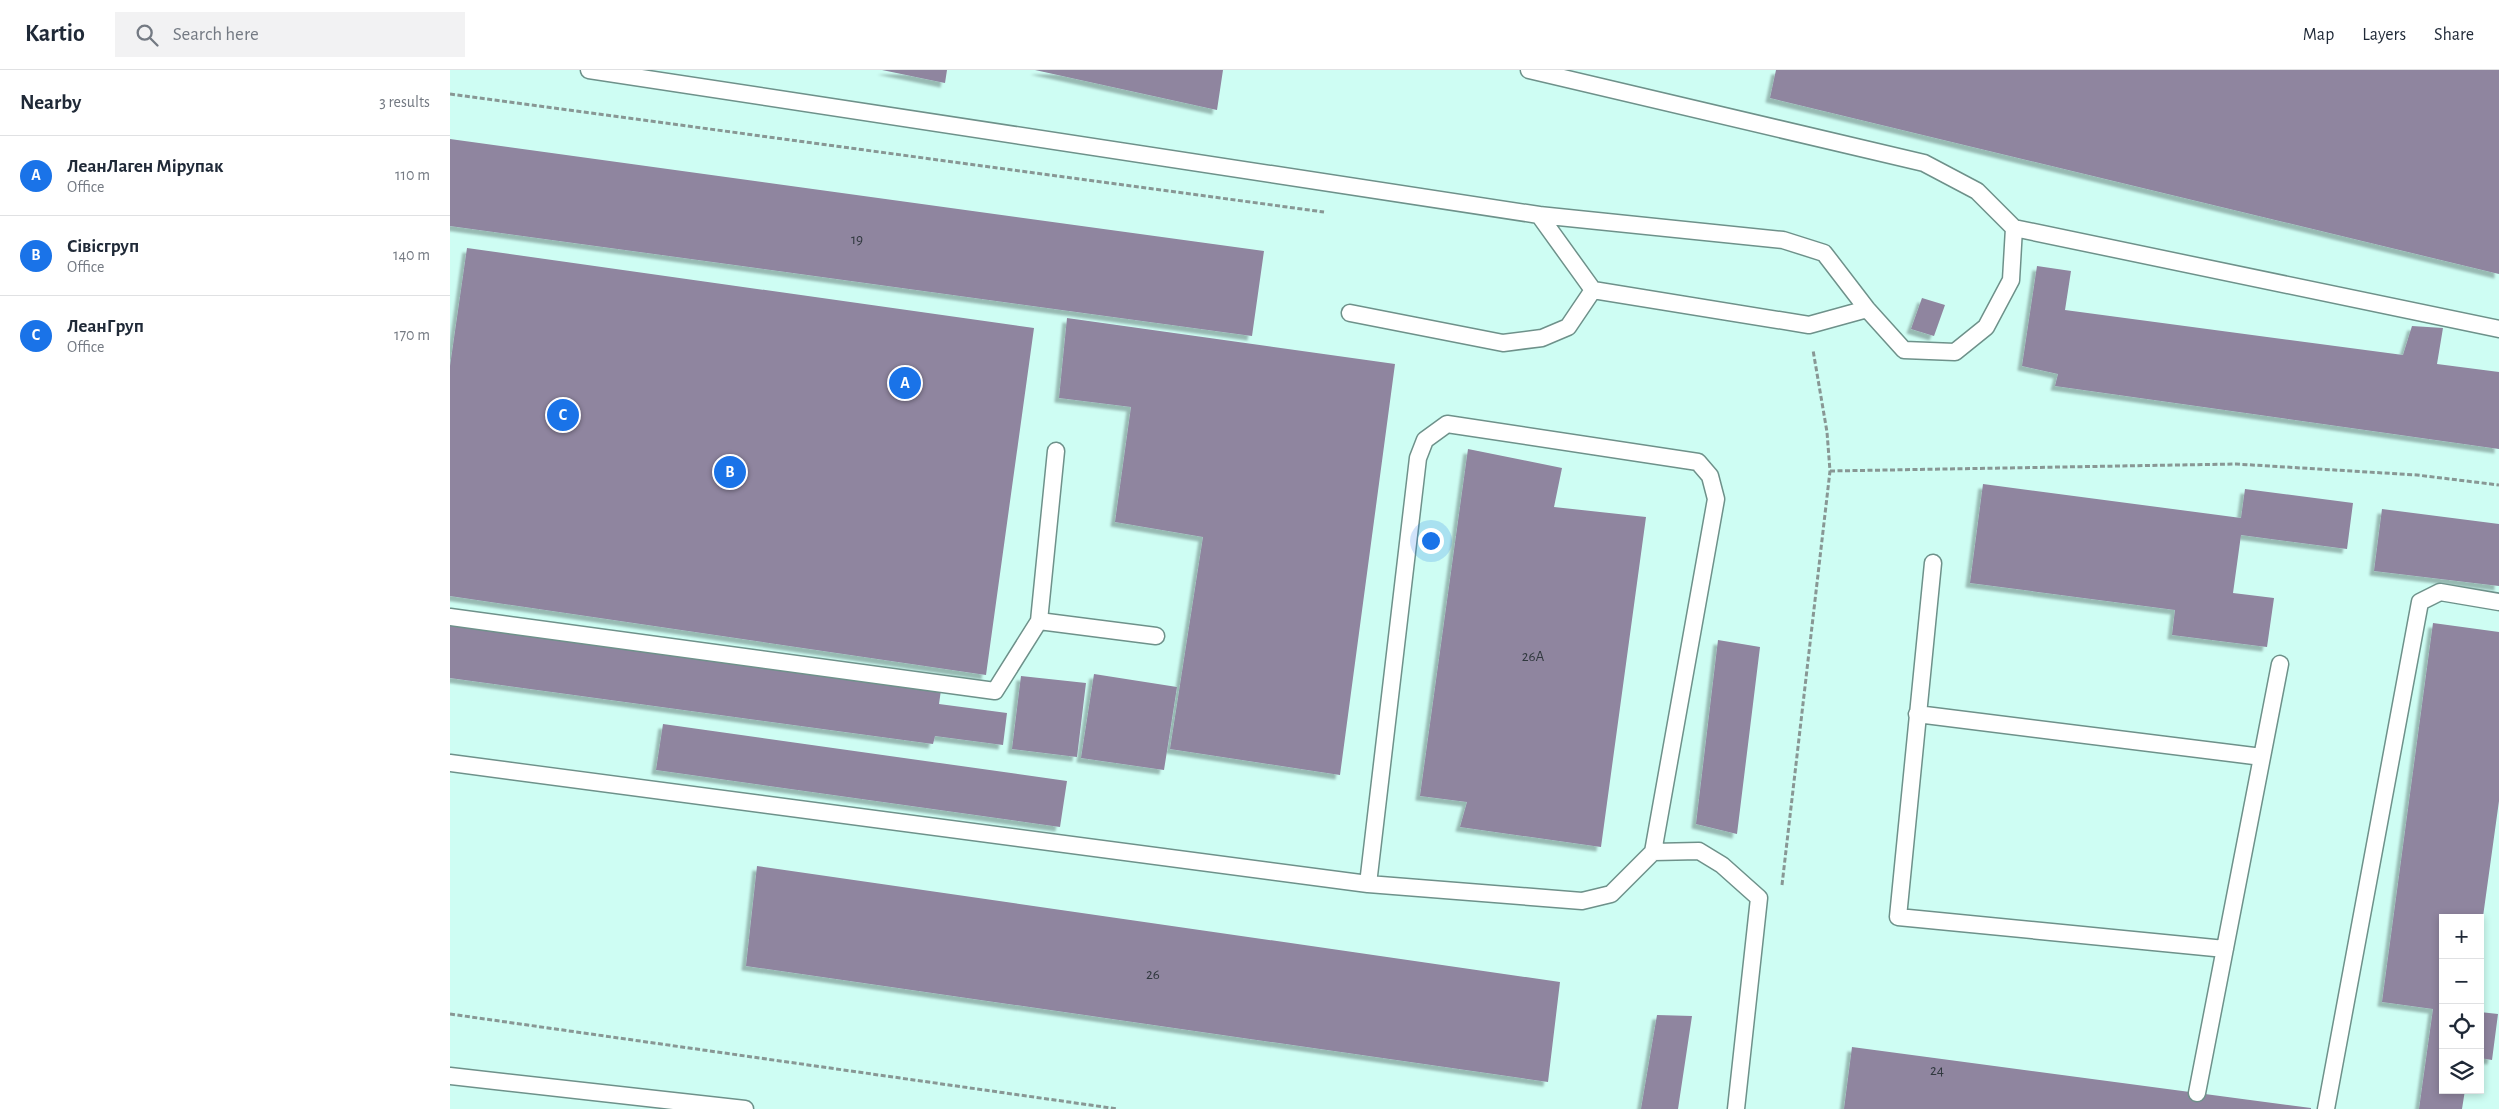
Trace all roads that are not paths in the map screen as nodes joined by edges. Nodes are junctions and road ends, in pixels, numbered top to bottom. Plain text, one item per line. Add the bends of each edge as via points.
1 (589, 70) edge
2 (1529, 70) edge
3 (1539, 215) junction
4 (2014, 228) junction
5 (1593, 290) junction
6 (1867, 309) junction
7 (1350, 313) dead end
8 (2499, 329) edge
9 (1056, 451) dead end
10 (1934, 563) dead end
11 (2499, 602) edge
12 (450, 617) edge
13 (1039, 621) junction
14 (1156, 636) dead end
15 (2280, 664) dead end
16 (1917, 714) junction
17 (2262, 757) junction
18 (450, 764) edge
19 (1652, 852) junction
20 (1368, 884) junction
21 (2225, 949) junction
22 (450, 1076) edge
23 (2197, 1093) dead end
24 (745, 1109) edge
25 (1736, 1109) edge
26 (2326, 1109) edge

1 - 3 lane
2 - 4 lane via 1924,163 1977,191
3 - 5 lane
3 - 6 lane via 1783,240 1824,253
4 - 6 lane via 2011,280 1986,327 1955,352 1904,350
4 - 8 lane
5 - 6 lane via 1809,325
5 - 7 lane via 1568,327 1542,338 1503,344
9 - 13 lane
10 - 16 lane
11 - 26 lane via 2440,592 2420,602
12 - 13 lane via 995,691
13 - 14 lane
15 - 17 lane
16 - 17 lane
16 - 21 lane via 1898,916
17 - 21 lane
18 - 20 lane
19 - 20 lane via 1611,894 1582,901
19 - 20 lane via 1716,499 1710,476 1698,462 1447,424 1425,440 1418,458
19 - 25 lane via 1699,851 1722,864 1759,898
21 - 23 lane
22 - 24 lane

